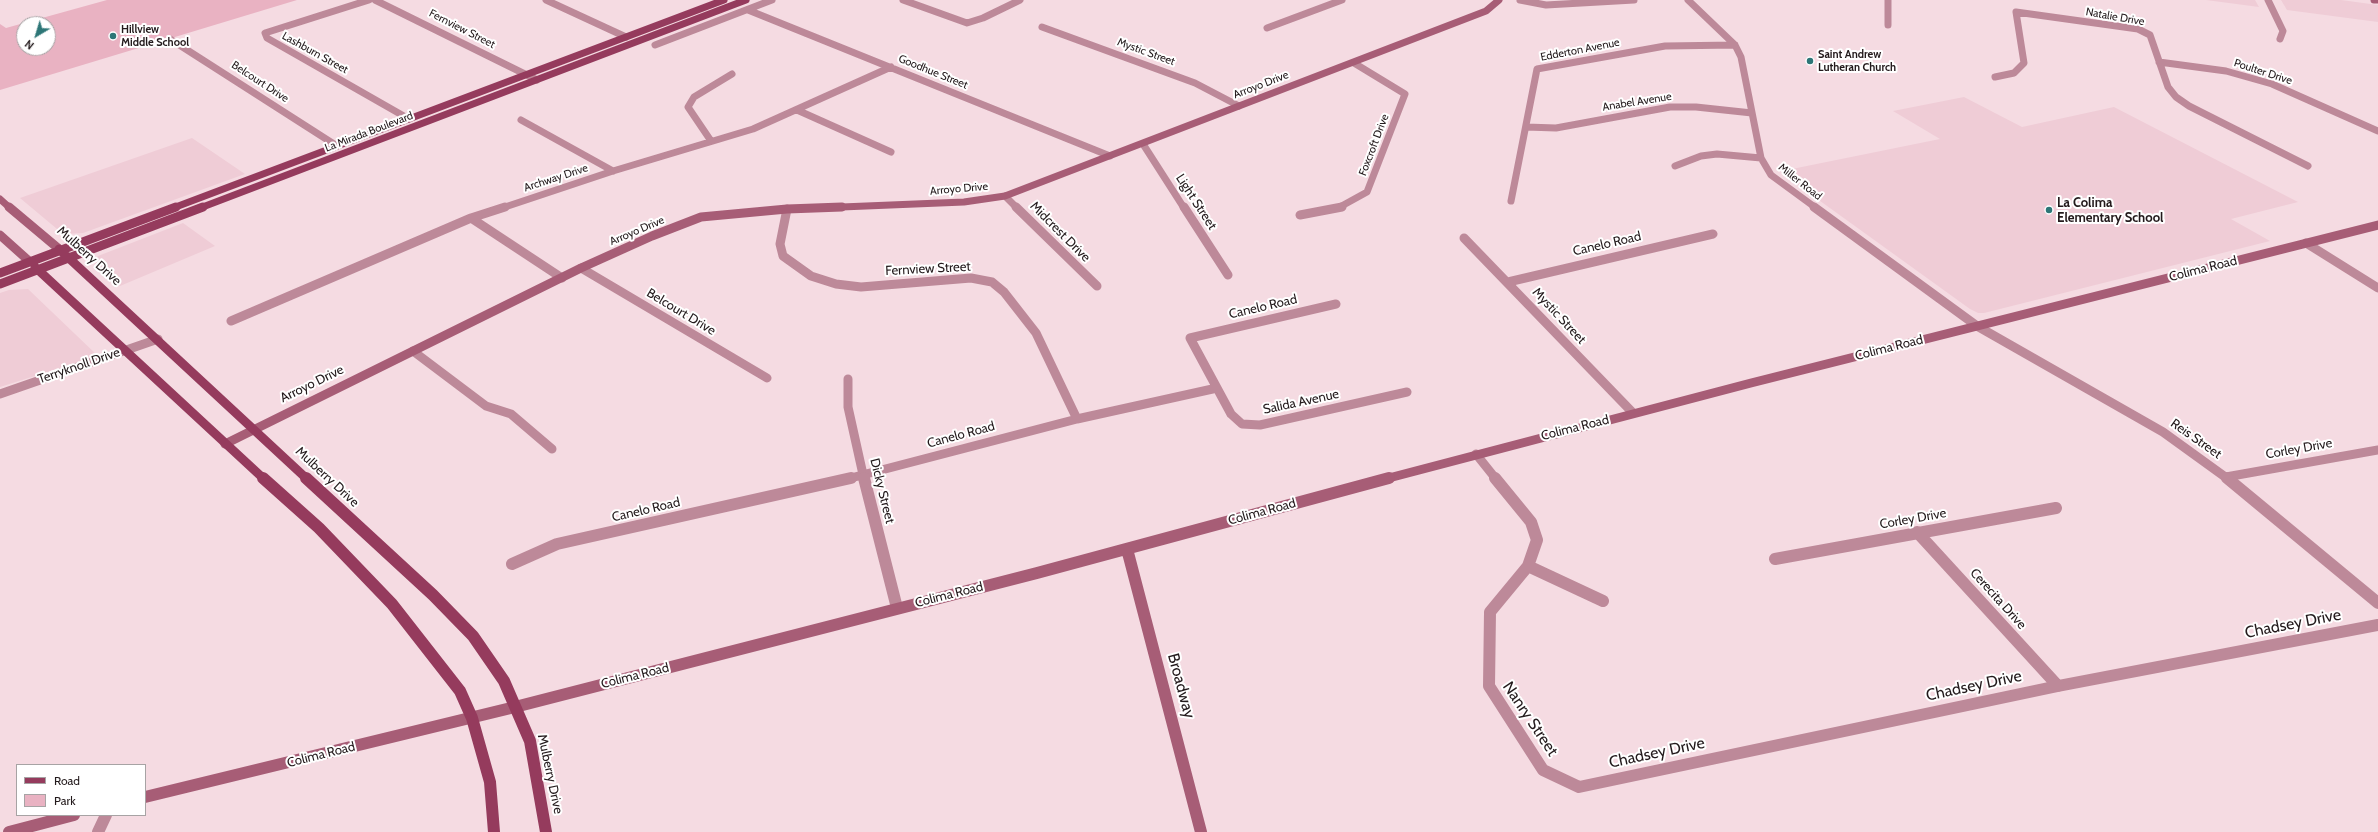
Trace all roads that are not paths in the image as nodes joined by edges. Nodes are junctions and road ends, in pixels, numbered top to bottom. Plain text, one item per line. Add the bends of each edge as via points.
1 (369, 0) edge
2 (375, 0) edge
3 (546, 0) edge
4 (724, 0) edge
5 (746, 0) edge
6 (772, 0) edge
7 (903, 0) edge
8 (1020, 0) edge
9 (1342, 0) edge
10 (1499, 0) edge
11 (1520, 0) edge
12 (1634, 0) edge
13 (1688, 0) edge
14 (1888, 0) edge
15 (2268, 0) edge
16 (2374, 0) edge
17 (2378, 0) edge
18 (748, 10) junction
19 (1888, 25) dead end
20 (1042, 28) dead end
21 (1266, 28) dead end
22 (626, 37) junction
23 (170, 39) dead end
24 (2280, 39) dead end
25 (1735, 44) junction
26 (655, 45) dead end
27 (2158, 62) junction
28 (1354, 63) junction
29 (891, 67) junction
30 (526, 74) junction
31 (732, 74) dead end
32 (1995, 77) dead end
33 (537, 80) junction
34 (1239, 106) junction
35 (797, 110) junction
36 (1752, 113) junction
37 (409, 119) junction
38 (521, 120) dead end
39 (1526, 127) junction
40 (2378, 131) edge
41 (711, 141) junction
42 (1143, 144) junction
43 (337, 146) junction
44 (891, 152) dead end
45 (1110, 156) junction
46 (1761, 158) junction
47 (1675, 166) dead end
48 (2308, 166) dead end
49 (613, 171) junction
50 (1005, 196) junction
51 (0, 199) edge
52 (1511, 201) dead end
53 (787, 209) junction
54 (1300, 215) dead end
55 (470, 218) junction
56 (2378, 225) edge
57 (1713, 234) dead end
58 (0, 235) edge
59 (1464, 238) dead end
60 (2306, 243) junction
61 (59, 249) junction
62 (69, 258) junction
63 (29, 261) junction
64 (581, 268) junction
65 (38, 270) junction
66 (0, 273) edge
67 (1228, 275) dead end
68 (562, 278) junction
69 (1508, 282) junction
70 (0, 284) edge
71 (1097, 286) dead end
72 (2378, 288) edge
73 (1336, 304) dead end
74 (231, 321) dead end
75 (1977, 326) junction
76 (158, 339) junction
77 (125, 350) junction
78 (413, 351) junction
79 (767, 378) dead end
80 (848, 379) dead end
81 (1217, 388) junction
82 (1407, 392) dead end
83 (0, 394) edge
84 (1633, 414) junction
85 (1077, 420) junction
86 (254, 428) junction
87 (225, 444) junction
88 (552, 449) dead end
89 (2378, 450) edge
90 (1476, 454) junction
91 (863, 475) junction
92 (2226, 477) junction
93 (2056, 508) dead end
94 (1917, 532) junction
95 (1127, 549) junction
96 (1775, 559) dead end
97 (512, 564) dead end
98 (1528, 566) junction
99 (1603, 601) dead end
100 (2378, 603) edge
101 (897, 608) junction
102 (2378, 625) edge
103 (2058, 686) junction
104 (515, 707) junction
105 (472, 718) junction
106 (1579, 787) joint
107 (146, 797) edge
108 (70, 816) edge
109 (106, 816) edge
110 (9, 832) edge
111 (98, 832) edge
112 (494, 832) edge
113 (546, 832) edge
114 (1202, 832) edge

1 - 37 street, Lashburn Street via 265,33 267,38
2 - 30 street, Fernview Street
3 - 22 street
4 - 22 main road, La Mirada Boulevard
5 - 33 main road, La Mirada Boulevard
6 - 18 street
7 - 8 street via 967,23
9 - 21 street
10 - 28 street, Arroyo Drive via 1486,11
11 - 12 street via 1546,5
13 - 25 street, Miller Road
14 - 19 street
15 - 24 street via 2283,31
16 - 17 street
18 - 26 street
18 - 29 street, Goodhue Street
20 - 34 street, Mystic Street via 1195,83
22 - 30 main road, La Mirada Boulevard
23 - 43 street, Belcourt Drive
25 - 36 street, Miller Road via 1741,57
25 - 39 street, Edderton Avenue via 1665,46 1537,69
27 - 32 street, Natalie Drive via 2150,35 2138,29 2016,12 2024,63 2014,73
27 - 40 street, Poulter Drive via 2226,71 2272,84
27 - 48 street, Natalie Drive via 2168,86 2176,97
28 - 34 street, Arroyo Drive
28 - 54 street, Foxcroft Drive via 1405,94 1367,192 1342,207
29 - 35 street, Archway Drive
29 - 45 street, Goodhue Street
30 - 33 street, Fernview Street
30 - 37 main road, La Mirada Boulevard
31 - 41 street via 694,97 688,107
33 - 62 main road, La Mirada Boulevard
34 - 42 street, Arroyo Drive
35 - 41 street, Archway Drive via 753,129
35 - 44 street
36 - 39 street, Anabel Avenue via 1670,107 1556,128
36 - 46 street, Miller Road
37 - 43 main road, La Mirada Boulevard
38 - 49 street
39 - 52 street, Edderton Avenue
41 - 49 street, Archway Drive
42 - 45 street, Arroyo Drive
42 - 67 street, Light Street
43 - 61 main road, La Mirada Boulevard
45 - 50 street, Arroyo Drive
46 - 47 street via 1717,154 1700,156
46 - 75 street, Miller Road via 1771,176
49 - 55 street, Archway Drive
50 - 53 street, Arroyo Drive via 964,202
50 - 71 street, Midcrest Drive
51 - 61 street, Mulberry Drive
53 - 64 street, Arroyo Drive via 701,217
53 - 85 street, Fernview Street via 780,244 783,256 811,276 836,284 860,287 971,278 992,282 1004,292 1036,333
55 - 68 street
55 - 74 street, Archway Drive
56 - 60 street, Colima Road
57 - 69 street, Canelo Road
58 - 63 street
59 - 69 street, Mystic Street
60 - 72 street
60 - 75 street, Colima Road
61 - 62 main road, Mulberry Drive
61 - 63 main road, La Mirada Boulevard
62 - 65 main road, La Mirada Boulevard
62 - 76 main road, Mulberry Drive
63 - 65 main road
63 - 66 main road, La Mirada Boulevard
64 - 68 street, Arroyo Drive
64 - 79 street, Belcourt Drive
65 - 70 main road, La Mirada Boulevard
65 - 77 main road
68 - 78 street, Arroyo Drive
69 - 84 street, Mystic Street
73 - 81 street, Canelo Road via 1190,338
75 - 84 street, Colima Road
75 - 92 street, Reis Street via 2163,432
76 - 77 street, Terryknoll Drive
76 - 86 main road, Mulberry Drive
77 - 83 street, Terryknoll Drive
77 - 87 main road
78 - 86 street, Arroyo Drive
78 - 88 street via 486,406 511,414
80 - 91 street, Dicky Street via 848,406
81 - 82 street, Salida Avenue via 1231,414 1242,424 1260,425
81 - 85 street, Canelo Road
84 - 90 street, Colima Road
85 - 91 street, Canelo Road
86 - 87 street, Arroyo Drive
86 - 104 main road, Mulberry Drive via 433,595 473,636 504,681
87 - 105 main road via 319,528 392,604 460,691
89 - 92 street, Corley Drive
90 - 95 street, Colima Road
90 - 98 street, Nanry Street via 1531,522 1537,540
91 - 97 street, Canelo Road via 556,544
91 - 101 street, Dicky Street
92 - 100 street, Reis Street
93 - 94 street, Corley Drive
94 - 96 street, Corley Drive
94 - 103 street, Cerecita Drive
95 - 101 street, Colima Road
95 - 114 street, Broadway
98 - 99 street
98 - 106 street, Nanry Street via 1490,612 1489,686 1543,770
101 - 104 street, Colima Road
102 - 103 street, Chadsey Drive
103 - 106 street, Chadsey Drive
104 - 105 street, Colima Road
104 - 113 main road, Mulberry Drive via 530,741
105 - 107 street, Colima Road
105 - 112 main road via 490,782
108 - 110 street
109 - 111 street

